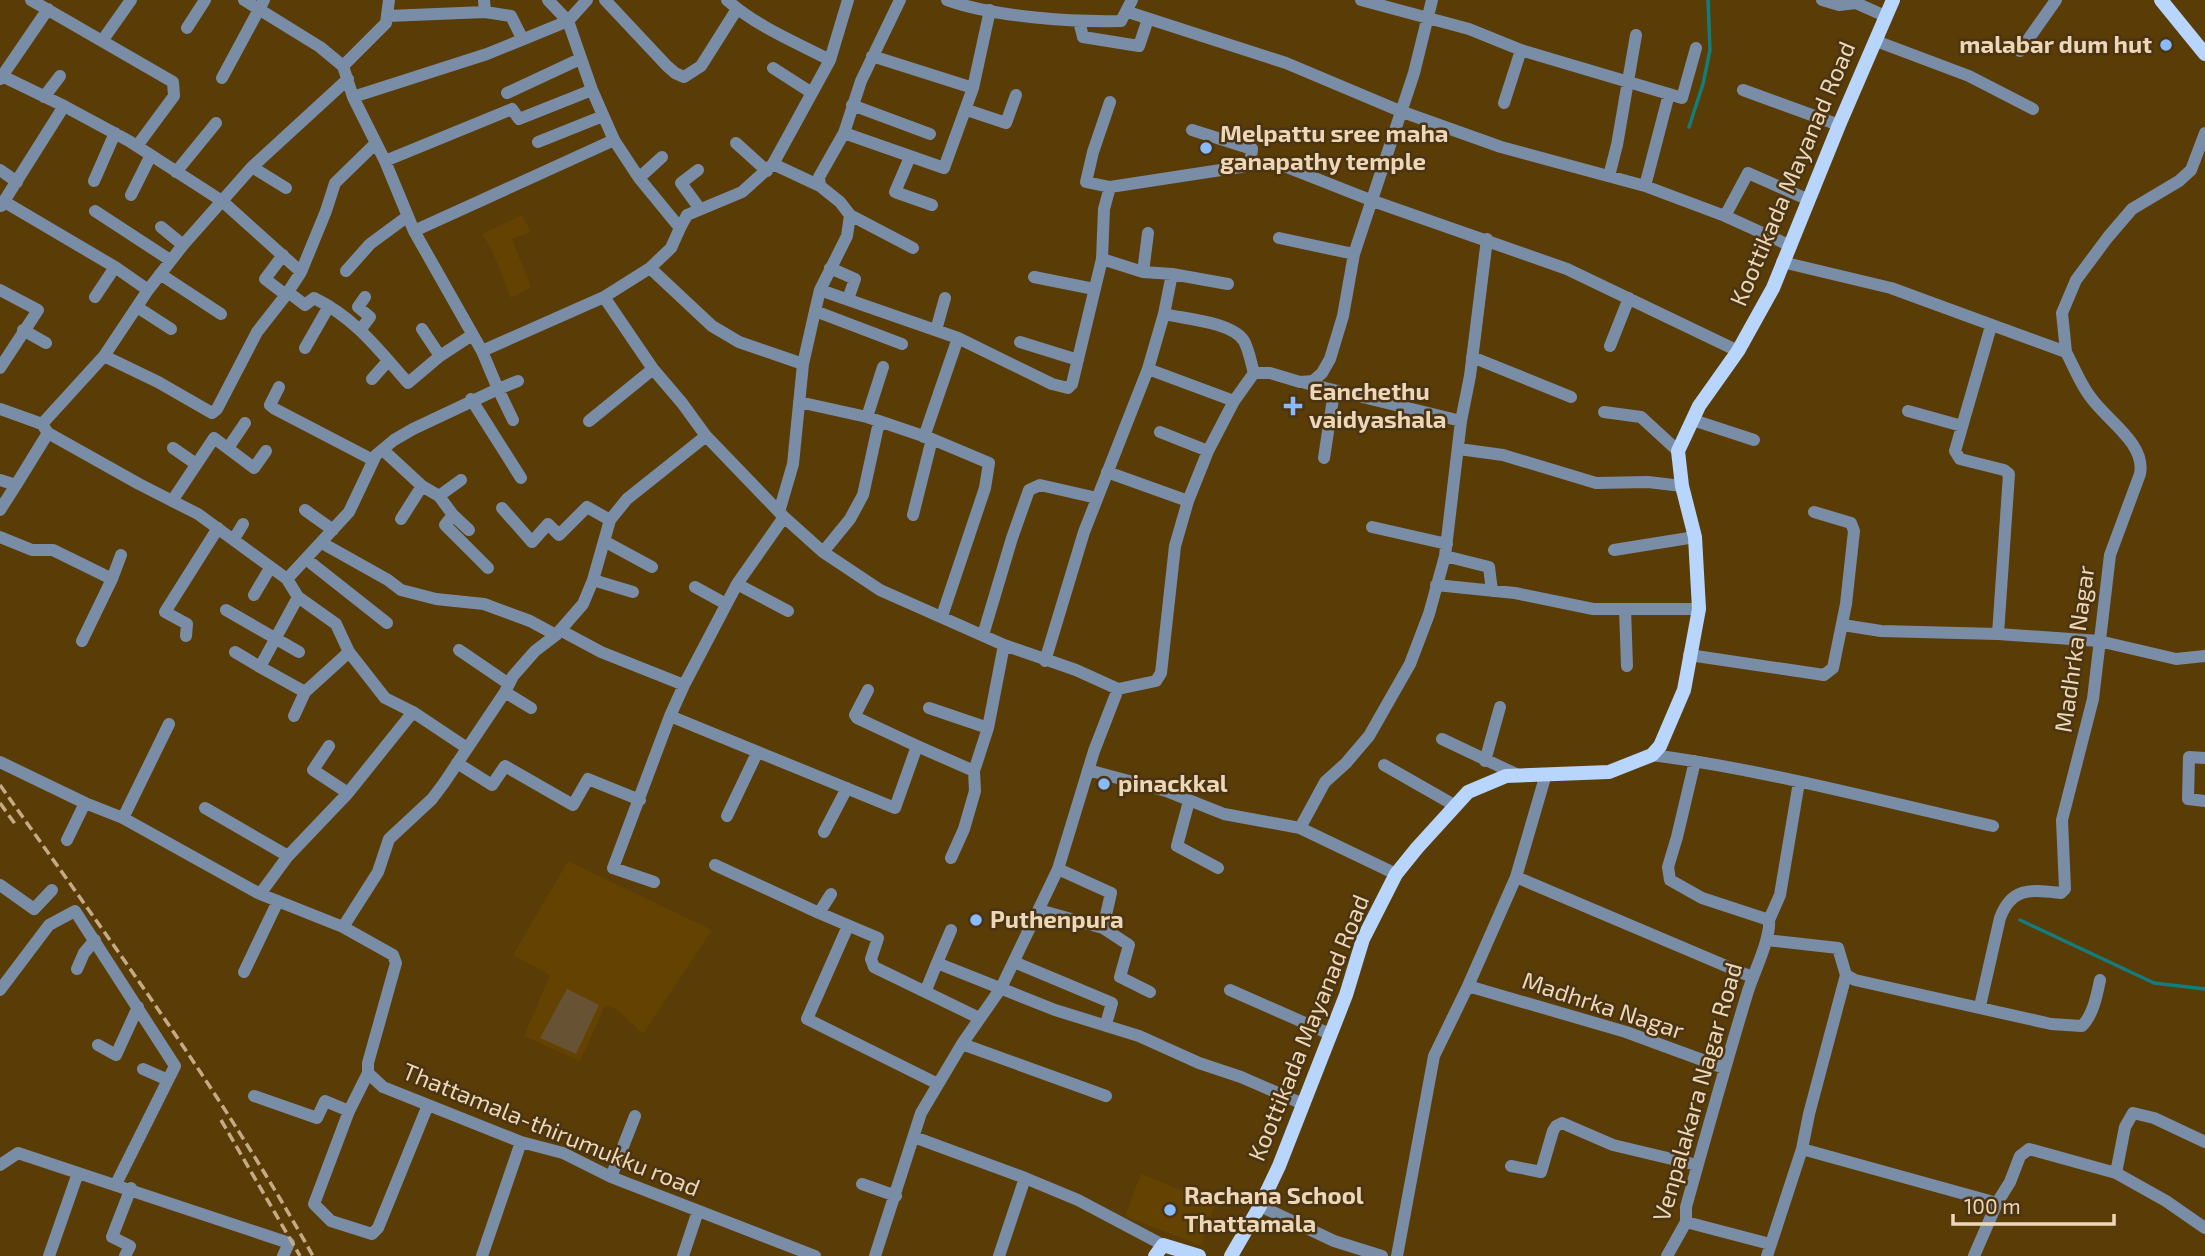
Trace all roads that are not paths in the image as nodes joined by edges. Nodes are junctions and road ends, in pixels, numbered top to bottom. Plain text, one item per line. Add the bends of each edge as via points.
1 (32, 0) edge
2 (131, 0) edge
3 (205, 0) edge
4 (244, 0) edge
5 (389, 0) edge
6 (548, 0) edge
7 (587, 0) edge
8 (605, 0) edge
9 (848, 0) edge
10 (900, 0) edge
11 (947, 0) edge
12 (1361, 0) edge
13 (1432, 0) edge
14 (1822, 0) edge
15 (1893, 0) edge
16 (2056, 0) edge
17 (2161, 0) edge
18 (731, 2) edge
19 (1855, 2) edge
20 (261, 4) edge
21 (484, 6) edge
22 (1130, 6) edge
23 (2173, 6) edge
24 (48, 9) junction
25 (990, 10) junction
26 (388, 16) junction
27 (1885, 16) junction
28 (1148, 19) junction
29 (1429, 19) junction
30 (568, 21) junction
31 (1079, 21) junction
32 (187, 28) dead end
33 (1636, 35) dead end
34 (522, 38) junction
35 (102, 41) junction
36 (1875, 41) junction
37 (1696, 48) dead end
38 (1521, 50) junction
39 (2020, 51) dead end
40 (2205, 54) edge
41 (872, 56) junction
42 (580, 59) junction
43 (830, 60) junction
44 (772, 68) dead end
45 (345, 72) junction
46 (60, 76) dead end
47 (1, 77) edge
48 (222, 78) dead end
49 (1629, 82) junction
50 (973, 88) junction
51 (592, 90) junction
52 (1743, 90) dead end
53 (507, 93) dead end
54 (812, 93) junction
55 (1669, 94) junction
56 (1016, 95) dead end
57 (44, 97) junction
58 (353, 97) junction
59 (1110, 102) dead end
60 (1504, 103) dead end
61 (852, 105) junction
62 (64, 106) junction
63 (2032, 109) dead end
64 (967, 110) junction
65 (1400, 111) junction
66 (603, 116) junction
67 (216, 122) dead end
68 (1839, 125) junction
69 (1192, 130) dead end
70 (115, 133) junction
71 (844, 133) junction
72 (2205, 133) edge
73 (930, 134) dead end
74 (614, 141) junction
75 (376, 142) junction
76 (538, 142) dead end
77 (736, 143) dead end
78 (137, 146) junction
79 (151, 155) junction
80 (662, 157) dead end
81 (910, 157) junction
82 (385, 161) junction
83 (1250, 166) junction
84 (252, 167) junction
85 (770, 168) junction
86 (0, 170) edge
87 (698, 170) dead end
88 (176, 172) junction
89 (1609, 176) junction
90 (639, 177) junction
91 (94, 181) dead end
92 (17, 182) junction
93 (820, 186) junction
94 (1645, 186) junction
95 (1110, 187) junction
96 (286, 188) dead end
97 (131, 195) dead end
98 (1809, 200) junction
99 (222, 201) junction
100 (1373, 201) junction
101 (2, 204) edge
102 (932, 205) dead end
103 (700, 209) junction
104 (95, 211) dead end
105 (850, 215) junction
106 (408, 216) junction
107 (1725, 216) junction
108 (161, 227) dead end
109 (680, 228) junction
110 (414, 231) junction
111 (1148, 233) dead end
112 (1279, 237) dead end
113 (1487, 239) junction
114 (183, 245) junction
115 (1791, 246) junction
116 (913, 248) dead end
117 (1354, 254) junction
118 (283, 255) junction
119 (1102, 259) junction
120 (170, 260) junction
121 (1782, 262) junction
122 (115, 267) junction
123 (650, 268) junction
124 (830, 268) junction
125 (346, 271) dead end
126 (301, 272) junction
127 (1143, 272) junction
128 (160, 274) junction
129 (1172, 274) junction
130 (1034, 277) dead end
131 (1227, 284) dead end
132 (1094, 289) junction
133 (0, 290) edge
134 (148, 290) junction
135 (820, 290) junction
136 (287, 294) junction
137 (95, 297) dead end
138 (365, 297) dead end
139 (604, 297) junction
140 (945, 298) dead end
141 (1629, 298) junction
142 (848, 299) junction
143 (329, 306) junction
144 (137, 307) junction
145 (815, 311) junction
146 (221, 314) dead end
147 (1164, 314) junction
148 (1991, 326) junction
149 (171, 329) dead end
150 (361, 329) junction
151 (422, 329) dead end
152 (23, 330) junction
153 (936, 330) junction
154 (472, 335) junction
155 (958, 338) junction
156 (1020, 341) dead end
157 (46, 343) dead end
158 (902, 344) dead end
159 (1610, 346) dead end
160 (305, 348) dead end
161 (482, 351) junction
162 (1738, 351) junction
163 (2066, 352) junction
164 (104, 356) junction
165 (440, 356) junction
166 (1472, 357) junction
167 (388, 360) junction
168 (1078, 360) junction
169 (803, 363) junction
170 (1, 364) edge
171 (883, 367) dead end
172 (653, 369) junction
173 (1147, 369) junction
174 (1254, 373) junction
175 (372, 379) dead end
176 (518, 380) dead end
177 (1300, 382) junction
178 (279, 387) dead end
179 (498, 389) junction
180 (1334, 391) junction
181 (1571, 397) dead end
182 (471, 399) junction
183 (1234, 401) junction
184 (799, 402) junction
185 (0, 409) edge
186 (1908, 411) dead end
187 (1604, 412) dead end
188 (513, 420) dead end
189 (873, 420) junction
190 (1693, 420) junction
191 (589, 421) dead end
192 (1461, 421) junction
193 (245, 423) dead end
194 (1962, 426) junction
195 (45, 428) junction
196 (1160, 432) dead end
197 (706, 436) junction
198 (928, 438) junction
199 (1754, 440) dead end
200 (228, 447) junction
201 (173, 448) dead end
202 (1459, 449) junction
203 (383, 450) junction
204 (266, 451) dead end
205 (1208, 451) junction
206 (1678, 451) junction
207 (1324, 458) dead end
208 (373, 460) junction
209 (196, 464) junction
210 (1107, 472) junction
211 (521, 478) dead end
212 (0, 480) edge
213 (461, 480) dead end
214 (16, 485) junction
215 (422, 486) junction
216 (1682, 486) junction
217 (439, 496) junction
218 (1097, 498) junction
219 (172, 501) junction
220 (1188, 501) junction
221 (502, 508) dead end
222 (0, 510) edge
223 (305, 510) dead end
224 (1814, 512) dead end
225 (453, 515) junction
226 (781, 515) junction
227 (913, 515) dead end
228 (401, 519) dead end
229 (610, 520) junction
230 (243, 524) dead end
231 (218, 527) junction
232 (1372, 527) dead end
233 (332, 530) junction
234 (470, 530) dead end
235 (0, 537) edge
236 (1695, 537) junction
237 (234, 539) junction
238 (604, 541) junction
239 (322, 543) junction
240 (1446, 550) junction
241 (1614, 550) dead end
242 (823, 552) junction
243 (121, 555) dead end
244 (306, 559) junction
245 (652, 567) dead end
246 (270, 568) junction
247 (488, 568) dead end
248 (112, 579) junction
249 (287, 579) junction
250 (593, 580) junction
251 (737, 584) junction
252 (1436, 585) junction
253 (695, 587) dead end
254 (1492, 591) junction
255 (633, 592) dead end
256 (254, 595) dead end
257 (298, 597) junction
258 (726, 604) junction
259 (1625, 609) junction
260 (1699, 609) junction
261 (226, 610) dead end
262 (788, 611) dead end
263 (942, 616) junction
264 (387, 623) dead end
265 (1843, 625) junction
266 (558, 633) junction
267 (1998, 634) junction
268 (983, 635) junction
269 (186, 636) dead end
270 (276, 637) junction
271 (2099, 640) junction
272 (82, 642) dead end
273 (1004, 645) junction
274 (459, 650) dead end
275 (235, 652) dead end
276 (349, 652) junction
277 (299, 653) dead end
278 (1689, 655) junction
279 (2205, 656) edge
280 (1045, 661) junction
281 (1627, 666) dead end
282 (260, 667) junction
283 (684, 685) junction
284 (507, 688) junction
285 (1118, 689) junction
286 (868, 690) dead end
287 (305, 692) junction
288 (1500, 707) dead end
289 (531, 708) dead end
290 (929, 708) dead end
291 (413, 712) junction
292 (294, 716) dead end
293 (670, 716) junction
294 (169, 724) dead end
295 (988, 728) junction
296 (1442, 739) dead end
297 (329, 746) dead end
298 (917, 746) junction
299 (467, 748) junction
300 (757, 753) junction
301 (1652, 755) junction
302 (2205, 758) edge
303 (1485, 761) junction
304 (1695, 761) junction
305 (0, 762) edge
306 (457, 763) junction
307 (1384, 765) dead end
308 (1088, 770) junction
309 (974, 771) junction
310 (1546, 774) junction
311 (1518, 775) junction
312 (1799, 782) junction
313 (847, 788) junction
314 (348, 793) junction
315 (640, 800) junction
316 (2205, 801) edge
317 (1188, 802) junction
318 (85, 803) junction
319 (1454, 805) junction
320 (205, 808) dead end
321 (727, 816) dead end
322 (123, 818) junction
323 (1993, 826) dead end
324 (1300, 828) junction
325 (824, 832) dead end
326 (67, 840) dead end
327 (288, 856) junction
328 (951, 858) dead end
329 (715, 865) dead end
330 (1218, 868) dead end
331 (1058, 869) junction
332 (1396, 874) junction
333 (1516, 877) junction
334 (654, 882) dead end
335 (0, 884) edge
336 (52, 890) dead end
337 (260, 894) junction
338 (831, 894) dead end
339 (278, 901) junction
340 (1039, 910) junction
341 (819, 913) junction
342 (1769, 920) junction
343 (848, 926) junction
344 (343, 927) junction
345 (1103, 928) junction
346 (951, 930) dead end
347 (95, 940) junction
348 (1767, 940) junction
349 (1014, 962) junction
350 (937, 963) junction
351 (77, 969) dead end
352 (244, 972) dead end
353 (1846, 975) junction
354 (1752, 977) junction
355 (2100, 980) dead end
356 (1468, 986) junction
357 (1001, 988) junction
358 (0, 990) edge
359 (926, 990) junction
360 (1230, 990) dead end
361 (1150, 992) dead end
362 (1980, 1006) junction
363 (138, 1007) junction
364 (979, 1018) junction
365 (1106, 1024) junction
366 (1331, 1034) junction
367 (962, 1044) junction
368 (97, 1045) dead end
369 (1724, 1068) junction
370 (143, 1069) dead end
371 (368, 1073) junction
372 (168, 1080) junction
373 (938, 1084) junction
374 (254, 1096) dead end
375 (1106, 1096) dead end
376 (1303, 1104) junction
377 (428, 1105) junction
378 (349, 1111) junction
379 (635, 1116) dead end
380 (914, 1137) junction
381 (521, 1142) junction
382 (2205, 1142) edge
383 (1802, 1149) junction
384 (0, 1165) edge
385 (1697, 1165) junction
386 (1511, 1166) dead end
387 (78, 1173) junction
388 (2116, 1173) junction
389 (611, 1177) junction
390 (1025, 1178) junction
391 (116, 1184) junction
392 (862, 1184) dead end
393 (131, 1188) junction
394 (896, 1196) junction
395 (1997, 1203) junction
396 (1260, 1206) junction
397 (698, 1211) junction
398 (1686, 1222) junction
399 (2205, 1228) edge
400 (289, 1242) junction
401 (1159, 1250) edge
402 (1768, 1250) edge
403 (49, 1256) edge
404 (125, 1256) edge
405 (283, 1256) edge
406 (295, 1256) edge
407 (482, 1256) edge
408 (683, 1256) edge
409 (815, 1256) edge
410 (875, 1256) edge
411 (999, 1256) edge
412 (1199, 1256) edge
413 (1231, 1256) edge
414 (1382, 1256) edge
415 (1397, 1256) edge
416 (1667, 1256) edge
417 (1974, 1256) edge

1 - 24 street
2 - 35 street
3 - 32 street
4 - 20 street
5 - 26 street
6 - 30 street
7 - 30 street
8 - 18 street via 684,78 701,66
9 - 43 street
10 - 41 street
11 - 25 street
12 - 29 street
13 - 29 street
14 - 19 street via 1839,5
15 - 27 main road, Koottikada Mayanad Road
16 - 39 street
17 - 23 main road
18 - 43 street via 771,30
19 - 27 street
20 - 45 street via 320,47
20 - 48 street
21 - 26 street
21 - 34 street via 511,16
22 - 28 street
22 - 31 street via 1121,21
23 - 40 main road
24 - 35 street
24 - 47 street
25 - 31 street
25 - 50 street
26 - 45 street
27 - 36 main road, Koottikada Mayanad Road
28 - 31 street via 1139,46 1083,37
28 - 65 street via 1286,63
29 - 38 street
29 - 65 street
30 - 34 street
30 - 42 street
33 - 49 street
34 - 58 street via 487,54
35 - 78 street via 175,87 174,96
36 - 63 street via 1969,76
36 - 68 main road, Koottikada Mayanad Road
37 - 55 street via 1682,98
38 - 49 street
38 - 60 street
41 - 50 street
41 - 61 street
42 - 51 street
42 - 53 street
43 - 54 street
44 - 54 street
45 - 58 street
45 - 84 street
46 - 57 street
47 - 57 street
49 - 55 street
49 - 89 street
50 - 64 street
51 - 66 street
51 - 82 street via 519,119 512,109
52 - 68 street
54 - 85 street
55 - 94 street
56 - 64 street via 1006,123
57 - 62 street
58 - 75 street
59 - 95 street via 1086,182
61 - 71 street
61 - 73 street
62 - 70 street
62 - 92 street
64 - 81 street via 944,168
65 - 89 street via 1501,147
65 - 100 street
66 - 74 street
66 - 76 street
67 - 88 street
68 - 98 main road, Koottikada Mayanad Road
69 - 83 street via 1252,149
70 - 78 street
70 - 91 street
71 - 81 street
71 - 93 street via 819,177
72 - 163 street via 2191,170 2132,208 2076,280 2062,313
74 - 90 street
74 - 110 street
75 - 82 street
75 - 126 street via 335,183
77 - 85 street
78 - 79 street
79 - 88 street
79 - 97 street
80 - 90 street
81 - 102 street via 895,192
82 - 106 street
83 - 95 street
83 - 100 street via 1284,166
84 - 96 street
84 - 99 street
85 - 93 street
85 - 103 street via 742,192
86 - 92 street
87 - 103 street via 681,183
88 - 99 street
89 - 94 street
90 - 109 street
92 - 101 street
93 - 105 street
94 - 107 street
95 - 119 street via 1105,200
98 - 107 street via 1748,173
98 - 115 main road, Koottikada Mayanad Road
99 - 114 street
99 - 118 street
100 - 113 street
100 - 117 street
101 - 122 street
103 - 109 street via 687,215
104 - 120 street
105 - 116 street
105 - 124 street via 847,236
106 - 110 street
106 - 125 street via 370,244
107 - 115 street
108 - 114 street
109 - 123 street via 671,248
110 - 154 street
111 - 127 street
112 - 117 street
113 - 141 street
113 - 166 street
114 - 120 street
115 - 121 main road, Koottikada Mayanad Road
117 - 177 street via 1330,359 1313,381
118 - 126 street
118 - 136 street via 265,279
119 - 127 street
119 - 132 street
120 - 128 street
121 - 148 street via 1891,288
121 - 162 main road, Koottikada Mayanad Road
122 - 134 street
122 - 137 street
123 - 139 street
123 - 169 street via 712,326 739,342
124 - 135 street
124 - 142 street via 855,279
126 - 136 street
127 - 129 street
128 - 134 street
128 - 146 street
129 - 131 street
129 - 147 street
130 - 132 street
132 - 168 street
133 - 152 street via 38,310
134 - 144 street
135 - 142 street
135 - 145 street
136 - 143 street via 305,306 314,298
136 - 164 street via 257,332 212,413
138 - 150 street via 358,307 370,317
139 - 161 street
139 - 172 street
140 - 153 street
141 - 159 street
141 - 162 street
142 - 153 street
143 - 150 street
143 - 160 street
144 - 149 street
144 - 164 street
145 - 158 street
145 - 169 street
147 - 173 street
147 - 174 street via 1227,328 1239,335
148 - 163 street
148 - 194 street
150 - 167 street
151 - 165 street
152 - 157 street
152 - 170 street
153 - 155 street
154 - 161 street
154 - 165 street
155 - 168 street via 1059,387 1072,384
155 - 198 street
156 - 168 street
161 - 179 street
162 - 190 main road, Koottikada Mayanad Road
163 - 271 street, Madhrka Nagar via 2090,398 2138,451 2142,465 2110,555
164 - 195 street
165 - 167 street via 408,383
166 - 181 street
166 - 192 street
167 - 175 street
169 - 184 street
171 - 189 street
172 - 191 street
172 - 197 street
173 - 183 street
173 - 210 street
174 - 177 street
174 - 183 street
176 - 179 street
177 - 180 street
178 - 208 street via 270,405 275,409
179 - 182 street
179 - 188 street
180 - 192 street
180 - 207 street
182 - 203 street
182 - 211 street
183 - 205 street
184 - 189 street
184 - 226 street via 793,464
185 - 195 street
186 - 194 street
187 - 206 street via 1641,416
189 - 198 street
189 - 242 street via 863,495
190 - 199 street
190 - 206 main road, Koottikada Mayanad Road
192 - 202 street
193 - 200 street
194 - 267 street via 1957,457 2009,474
195 - 214 street
195 - 219 street
196 - 205 street
197 - 226 street
197 - 229 street via 627,499
198 - 227 street
198 - 263 street via 989,463 985,488
200 - 204 street via 254,468
200 - 209 street via 214,438
201 - 209 street
202 - 216 street via 1503,456 1596,483
202 - 240 street
203 - 208 street
203 - 215 street
205 - 220 street
206 - 216 main road
208 - 233 street via 349,512
209 - 219 street
210 - 218 street
210 - 220 street
212 - 214 street
213 - 217 street
214 - 222 street
215 - 217 street
215 - 228 street
216 - 236 main road
217 - 225 street
218 - 268 street via 1040,485 1030,490
218 - 280 street
219 - 231 street
220 - 285 street via 1175,546 1161,673 1156,681
221 - 229 street via 532,542 548,524 559,535 587,507
223 - 233 street
224 - 265 street via 1853,526
225 - 234 street
225 - 247 street via 445,525
226 - 242 street
226 - 251 street
229 - 238 street
230 - 237 street
231 - 237 street
231 - 269 street via 165,612 187,624
232 - 240 street
233 - 239 street
235 - 248 street via 26,549 52,550
236 - 241 street
236 - 260 main road
237 - 246 street
238 - 245 street
238 - 250 street
239 - 244 street
239 - 266 street via 401,590 436,600 484,604
240 - 252 street
240 - 254 street via 1489,567
242 - 263 street via 880,590
243 - 248 street
244 - 249 street
244 - 264 street
246 - 249 street
246 - 256 street
248 - 272 street
249 - 257 street
250 - 255 street
250 - 266 street via 583,604
251 - 258 street
251 - 262 street
252 - 254 street
252 - 324 street via 1410,664 1369,736 1325,782
253 - 258 street
254 - 259 street
257 - 270 street
257 - 276 street via 336,624
258 - 283 street
259 - 260 street
259 - 281 street
260 - 278 main road
261 - 270 street
263 - 268 street
265 - 267 street via 1881,631
265 - 278 street via 1833,668 1824,675
266 - 283 street
266 - 284 street via 535,651
267 - 271 street
268 - 273 street
270 - 277 street
270 - 282 street
271 - 279 street via 2176,659
271 - 362 street, Madhrka Nagar via 2093,699 2062,820 2065,889 2030,890 2014,895 2006,904
273 - 280 street
273 - 295 street
274 - 284 street
275 - 282 street
276 - 287 street
276 - 291 street via 385,698
278 - 301 main road via 1684,690 1673,720
280 - 285 street
282 - 287 street
283 - 293 street
284 - 289 street
284 - 299 street
285 - 308 street
286 - 298 street via 855,715
287 - 292 street
288 - 303 street
290 - 295 street
291 - 299 street
291 - 314 street
293 - 300 street
293 - 315 street
294 - 322 street
295 - 309 street
296 - 303 street
297 - 314 street via 313,770
298 - 309 street
298 - 313 street via 895,808
299 - 306 street
300 - 313 street
300 - 321 street
301 - 304 street
301 - 310 main road, Koottikada Mayanad Road via 1609,772
302 - 316 street via 2189,757 2188,799
303 - 311 street
304 - 312 street
304 - 342 street via 1668,867 1670,880 1702,898
305 - 318 street, Thattamala-thirumukku road
306 - 315 street via 492,785 505,766 573,805 587,779
306 - 344 street via 432,799 389,839 378,872
307 - 319 street
308 - 317 street via 1166,791
308 - 331 street
309 - 328 street via 975,791
310 - 311 main road, Koottikada Mayanad Road
310 - 333 street
311 - 319 main road, Koottikada Mayanad Road via 1468,792
312 - 323 street
312 - 342 street via 1780,895
313 - 325 street
314 - 327 street
315 - 334 street via 613,868
317 - 324 street via 1224,814
317 - 330 street via 1177,846
318 - 322 street, Thattamala-thirumukku road
318 - 326 street
319 - 332 main road, Koottikada Mayanad Road
320 - 327 street
322 - 337 street, Thattamala-thirumukku road
324 - 332 street
327 - 337 street
329 - 341 street
331 - 340 street
331 - 345 street via 1111,893
332 - 366 main road, Koottikada Mayanad Road via 1363,939
333 - 354 street
333 - 356 street
335 - 336 street via 34,909
337 - 339 street, Thattamala-thirumukku road
338 - 341 street
339 - 344 street, Thattamala-thirumukku road
339 - 352 street
340 - 345 street
340 - 349 street
341 - 343 street
342 - 348 street
343 - 359 street via 878,938 874,967
343 - 373 street via 807,1019
344 - 371 street, Thattamala-thirumukku road via 393,955 396,963
345 - 361 street via 1129,945 1120,977
346 - 350 street
347 - 351 street
347 - 358 street via 75,911 61,918 49,925
347 - 363 street
348 - 353 street via 1838,948
348 - 354 street, Venpalakara Nagar Road
349 - 357 street
349 - 365 street via 1112,1003
350 - 357 street
350 - 359 street
353 - 362 street
353 - 383 street
354 - 369 street, Venpalakara Nagar Road
355 - 362 street via 2087,1021 2079,1027
356 - 369 street, Madhrka Nagar via 1626,1032
356 - 415 street via 1434,1056
357 - 364 street
357 - 365 street
359 - 364 street
360 - 366 street
363 - 368 street via 116,1055
363 - 372 street via 175,1066
364 - 367 street
365 - 376 street
366 - 376 main road, Koottikada Mayanad Road
367 - 373 street
367 - 375 street
369 - 385 street, Venpalakara Nagar Road
370 - 372 street
371 - 377 street, Thattamala-thirumukku road via 383,1087
371 - 378 street
372 - 391 street
373 - 380 street via 921,1113
374 - 378 street via 317,1118 328,1095
376 - 396 main road, Koottikada Mayanad Road
377 - 378 street via 372,1234 331,1221 314,1205
377 - 381 street, Thattamala-thirumukku road
379 - 389 street
380 - 390 street
380 - 394 street
381 - 389 street, Thattamala-thirumukku road via 563,1153
381 - 407 street
382 - 388 street via 2133,1113 2125,1126
383 - 395 street
383 - 402 street
384 - 387 street via 18,1153
385 - 386 street via 1613,1145 1562,1123 1553,1131 1541,1172
385 - 398 street, Venpalakara Nagar Road
387 - 391 street
387 - 403 street
388 - 395 street via 2026,1150
388 - 399 street
389 - 397 street, Thattamala-thirumukku road
390 - 401 street via 1078,1200
390 - 411 street
391 - 393 street
392 - 394 street
393 - 400 street
393 - 404 street via 112,1237 130,1246
394 - 410 street
395 - 417 street
396 - 413 main road, Koottikada Mayanad Road
396 - 414 street via 1334,1241
397 - 408 street
397 - 409 street, Thattamala-thirumukku road
398 - 402 street
398 - 416 street, Venpalakara Nagar Road
400 - 405 street
400 - 406 street
401 - 412 main road

